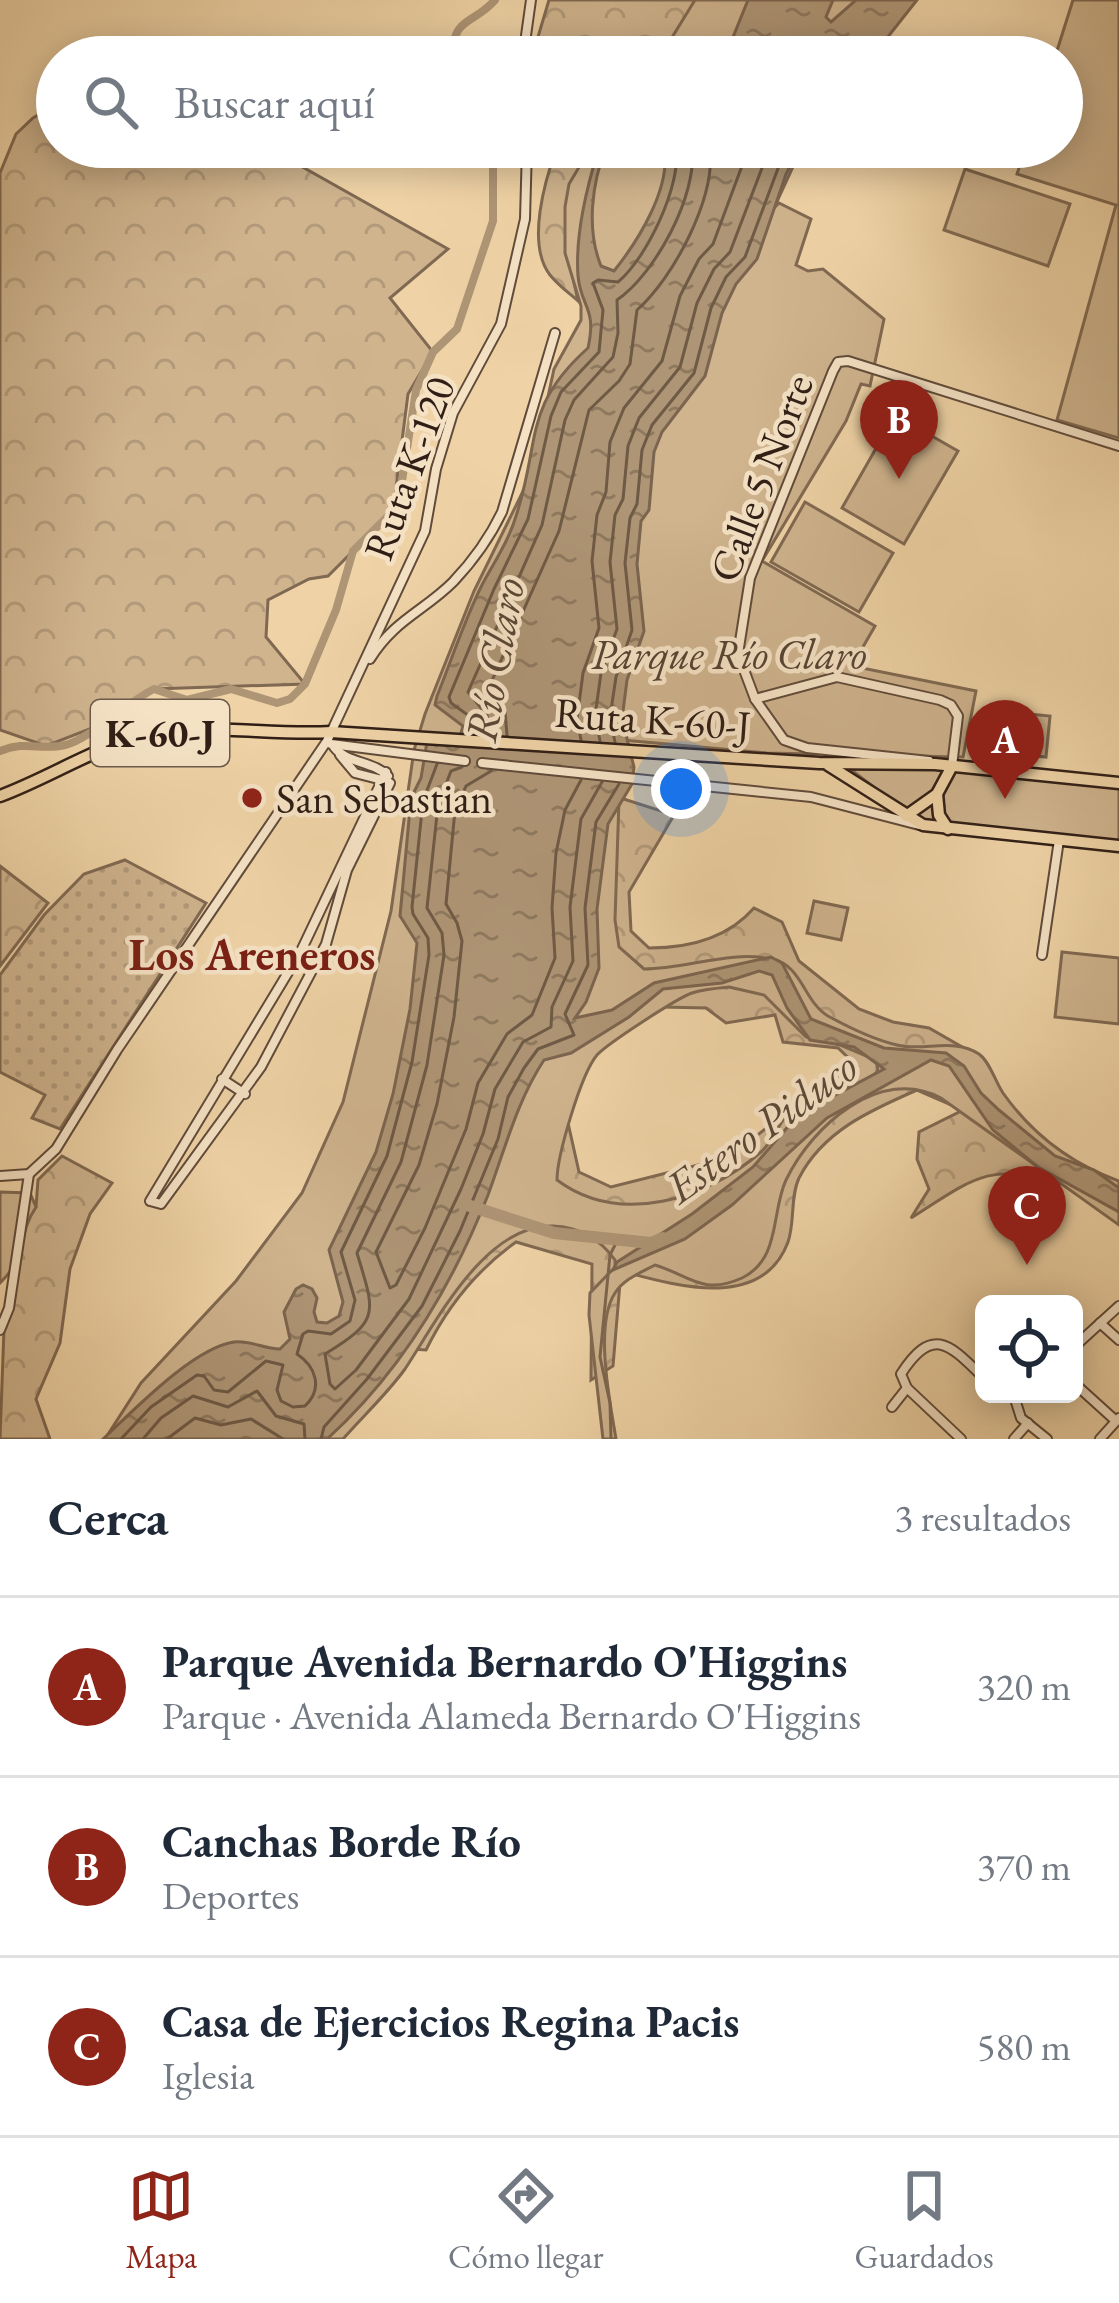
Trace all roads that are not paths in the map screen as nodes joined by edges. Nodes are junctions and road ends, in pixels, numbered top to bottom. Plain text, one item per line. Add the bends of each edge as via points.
1 (531, 0) edge
2 (526, 36) edge
3 (526, 168) edge
4 (555, 333) dead end
5 (1119, 446) edge
6 (353, 686) junction
7 (753, 695) junction
8 (330, 739) junction
9 (344, 744) junction
10 (465, 761) dead end
11 (815, 762) junction
12 (482, 763) dead end
13 (935, 764) junction
14 (952, 766) junction
15 (386, 778) junction
16 (1119, 783) edge
17 (937, 794) junction
18 (0, 796) edge
19 (900, 819) junction
20 (948, 829) junction
21 (1059, 840) junction
22 (1119, 846) edge
23 (310, 933) junction
24 (326, 944) junction
25 (1042, 955) dead end
26 (222, 1079) junction
27 (245, 1094) junction
28 (29, 1174) junction
29 (0, 1176) edge
30 (1119, 1306) edge
31 (1100, 1323) junction
32 (0, 1330) edge
33 (1083, 1339) edge
34 (1119, 1340) edge
35 (975, 1370) edge
36 (907, 1388) junction
37 (1083, 1390) edge
38 (1015, 1403) edge
39 (892, 1408) dead end
40 (1118, 1419) edge
41 (1028, 1424) junction
42 (961, 1439) edge
43 (1014, 1439) edge
44 (1046, 1439) edge
45 (1100, 1439) edge

1 - 2 street
3 - 6 street, Ruta K-120 via 525,219 501,324 453,413 425,531
4 - 6 street via 492,531 451,584 381,641
5 - 7 street, Calle 5 Norte via 838,362 746,594 738,654
6 - 8 street, Ruta K-120
7 - 13 street via 792,744
7 - 14 street via 837,677 940,700 958,716
8 - 9 main road, Ruta K-60-J / K-60-J
8 - 9 street
8 - 18 main road, Ruta K-60-J / K-60-J via 145,735
8 - 28 street, Ruta K-120 via 56,1149
9 - 10 street
9 - 11 main road, Ruta K-60-J / K-60-J
9 - 15 street via 356,773
11 - 13 main road, K-60-J
11 - 19 main road, K-60-J via 845,772
12 - 19 street via 812,797
13 - 14 main road, K-60-J
14 - 16 main road, K-60-J
14 - 17 main road
15 - 23 street
15 - 24 street
17 - 19 main road
17 - 20 main road
19 - 20 main road, K-60-J
20 - 21 main road, K-60-J
21 - 22 main road, K-60-J
21 - 25 street
23 - 24 street
23 - 26 street
24 - 27 street
26 - 27 street
26 - 27 street via 150,1201 161,1204
28 - 29 street
28 - 32 street
30 - 31 street
31 - 33 street
31 - 34 street
35 - 36 street via 949,1345 927,1345 903,1368
36 - 39 street
36 - 42 street
37 - 40 street
38 - 41 street
40 - 45 street
41 - 43 street
41 - 44 street

